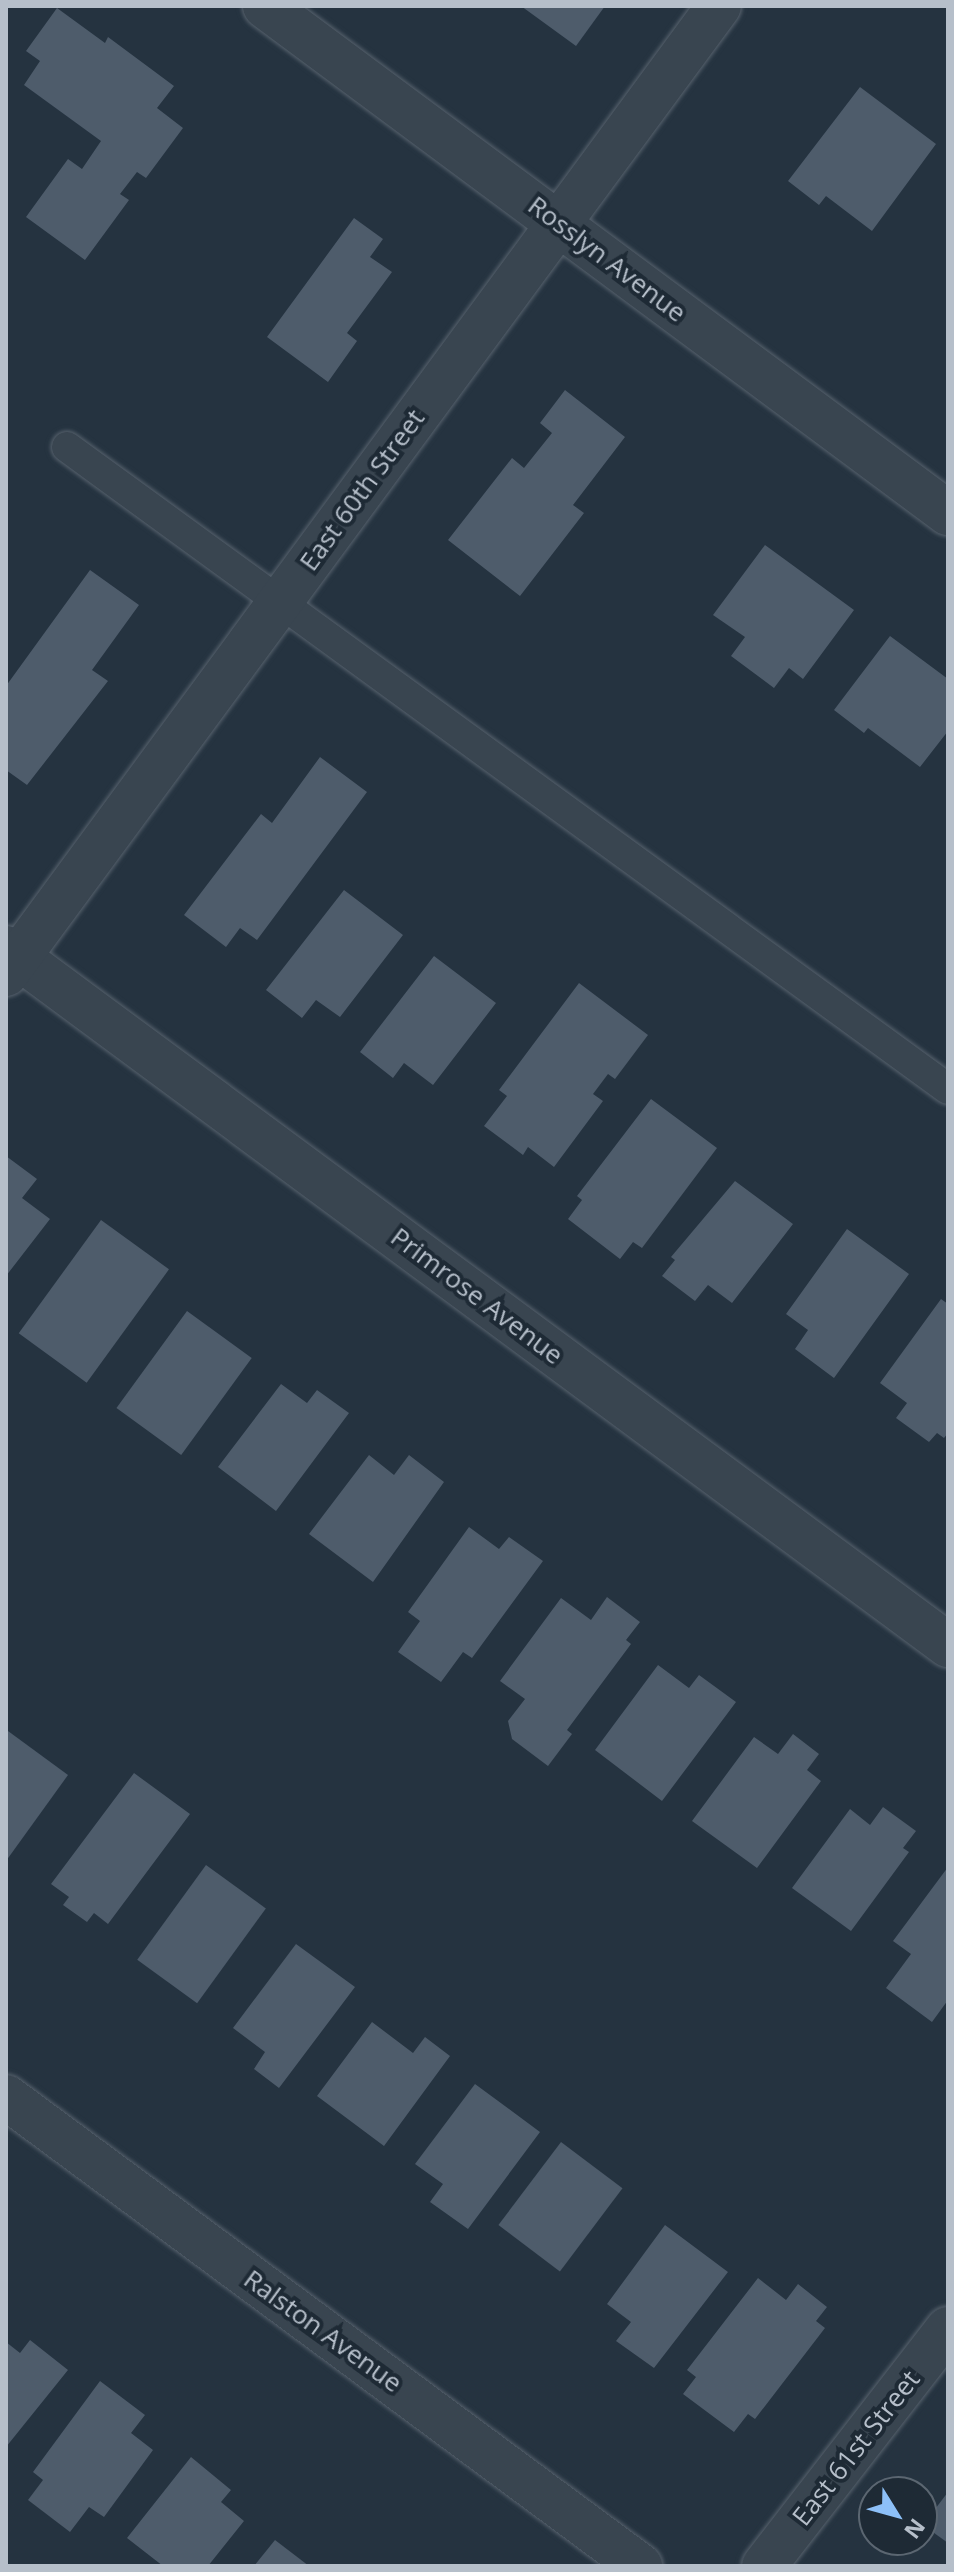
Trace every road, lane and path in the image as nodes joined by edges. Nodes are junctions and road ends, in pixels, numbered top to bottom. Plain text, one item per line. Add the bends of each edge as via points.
1 (265, 6) edge
2 (719, 6) edge
3 (558, 223) junction
4 (67, 447) dead end
5 (948, 513) edge
6 (279, 603) junction
7 (10, 960) edge
8 (948, 1089) edge
9 (948, 1645) edge
10 (6, 2097) edge
11 (948, 2329) edge
12 (640, 2566) edge
13 (764, 2566) edge

1 - 3 street, Rosslyn Avenue
2 - 3 street, East 60th Street
3 - 5 street, Rosslyn Avenue
3 - 6 street, East 60th Street
4 - 6 lane
6 - 7 street, East 60th Street
6 - 8 lane
7 - 9 street, Primrose Avenue
10 - 12 street, Ralston Avenue
11 - 13 street, East 61st Street

